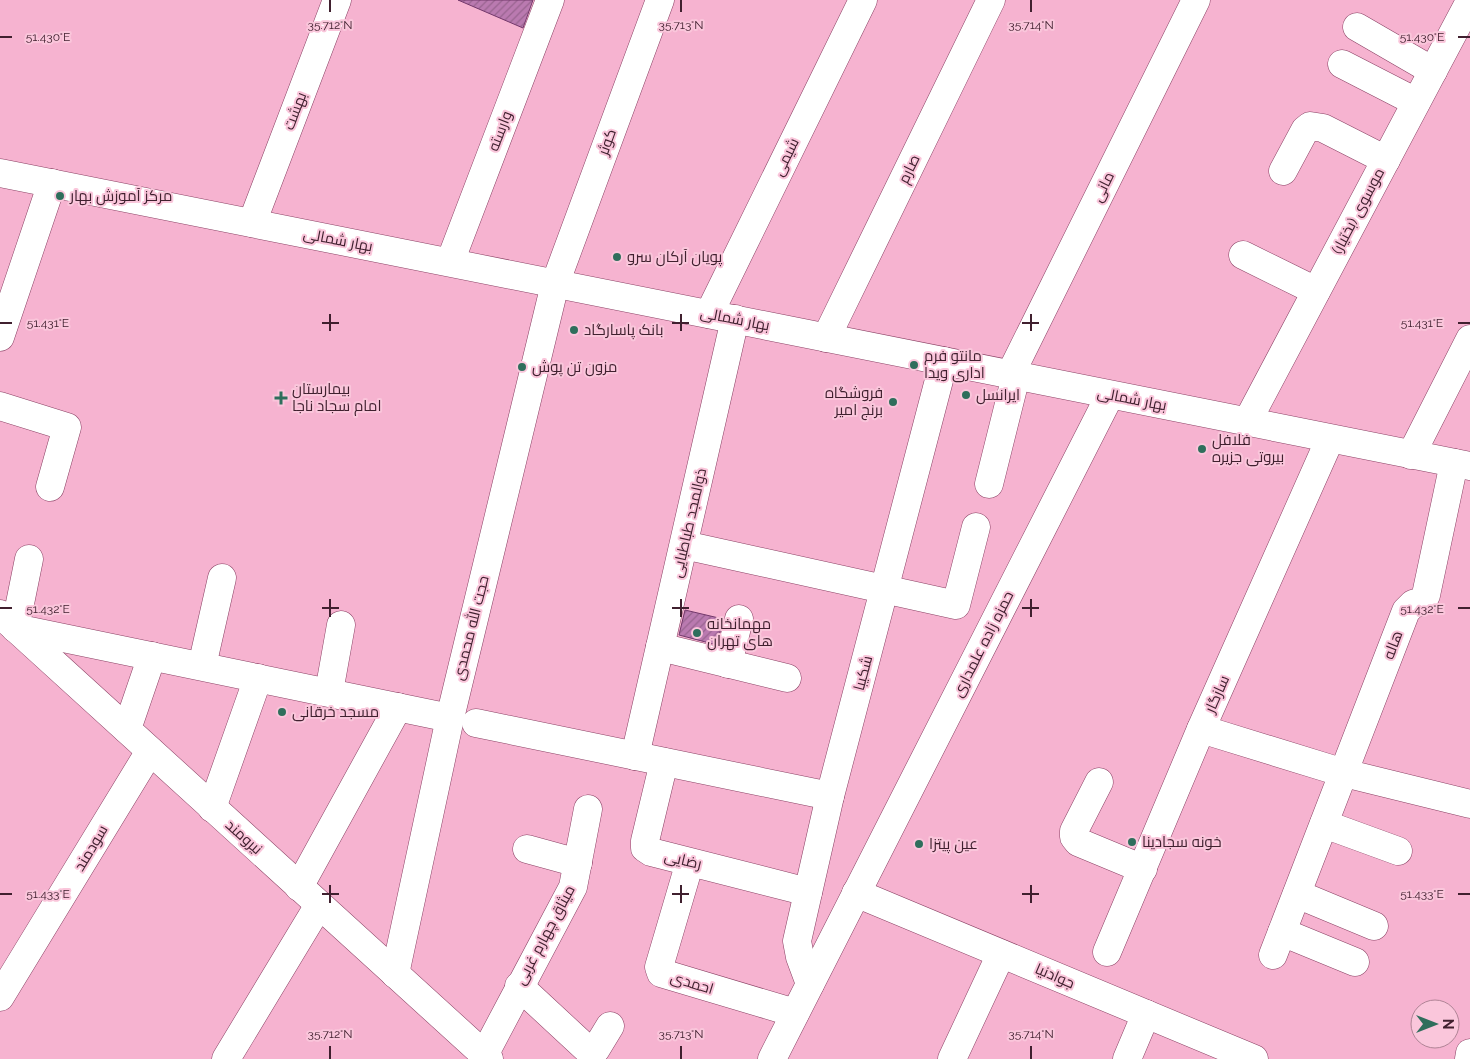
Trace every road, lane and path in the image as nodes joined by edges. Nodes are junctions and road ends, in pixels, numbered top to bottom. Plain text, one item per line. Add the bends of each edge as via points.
1 (337, 0) edge
2 (550, 0) edge
3 (863, 0) edge
4 (991, 0) edge
5 (1196, 0) edge
6 (656, 1) edge
7 (1470, 1) edge
8 (1357, 27) dead end
9 (1342, 64) dead end
10 (1433, 71) junction
11 (1416, 102) junction
12 (1386, 160) junction
13 (1283, 171) dead end
14 (0, 172) edge
15 (52, 183) junction
16 (252, 223) junction
17 (1243, 255) dead end
18 (450, 262) junction
19 (555, 284) junction
20 (1316, 291) junction
21 (708, 314) junction
22 (735, 320) junction
23 (0, 337) edge
24 (826, 338) junction
25 (1470, 339) edge
26 (944, 362) junction
27 (1013, 375) junction
28 (1110, 395) junction
29 (0, 406) edge
30 (1247, 422) junction
31 (1330, 439) junction
32 (1411, 455) junction
33 (1462, 465) edge
34 (989, 484) dead end
35 (50, 487) dead end
36 (976, 527) dead end
37 (684, 545) junction
38 (29, 558) dead end
39 (222, 578) dead end
40 (885, 590) junction
41 (739, 619) dead end
42 (7, 621) edge
43 (341, 624) dead end
44 (660, 647) junction
45 (152, 656) junction
46 (728, 664) junction
47 (202, 666) junction
48 (258, 678) junction
49 (787, 678) dead end
50 (329, 692) junction
51 (398, 707) junction
52 (450, 718) junction
53 (476, 723) dead end
54 (126, 729) junction
55 (1201, 729) junction
56 (150, 751) junction
57 (635, 756) junction
58 (664, 762) junction
59 (1344, 773) junction
60 (1099, 782) dead end
61 (830, 796) junction
62 (1470, 804) edge
63 (212, 808) junction
64 (588, 809) dead end
65 (1324, 824) junction
66 (528, 849) dead end
67 (1398, 851) dead end
68 (578, 863) junction
69 (1143, 869) junction
70 (687, 872) dead end
71 (299, 887) junction
72 (808, 892) junction
73 (856, 893) junction
74 (1297, 894) junction
75 (320, 905) junction
76 (1374, 926) dead end
77 (1107, 952) dead end
78 (1001, 954) junction
79 (1355, 962) dead end
80 (396, 974) junction
81 (810, 984) junction
82 (519, 986) junction
83 (0, 996) edge
84 (795, 1014) junction
85 (1146, 1014) junction
86 (610, 1026) dead end
87 (1470, 1054) edge
88 (485, 1058) edge
89 (226, 1059) edge
90 (772, 1059) edge
91 (952, 1059) edge
92 (1127, 1059) edge
93 (1254, 1059) edge
94 (1469, 1059) edge

1 - 16 street, بهشت
2 - 18 street, وارسته
3 - 21 street, شیمی
4 - 24 street, صارم
5 - 27 street, مانی
6 - 19 street, کوثر
7 - 10 street, موسوی (بختیار)
8 - 10 street
9 - 11 street
10 - 11 street, موسوی (بختیار)
11 - 12 street, موسوی (بختیار)
12 - 13 street via 1323,128 1310,126
12 - 20 street, موسوی (بختیار)
14 - 15 street, بهار شمالی
15 - 16 street, بهار شمالی
15 - 23 street
16 - 18 street, بهار شمالی
17 - 20 street
18 - 19 street, بهار شمالی
19 - 21 street, بهار شمالی
19 - 52 street, حجت الله محمدی
20 - 30 street, موسوی (بختیار)
21 - 22 street, بهار شمالی
22 - 24 street, بهار شمالی
22 - 37 street, ذوالمجد طباطبایی
24 - 26 street, بهار شمالی
25 - 32 street
26 - 27 street, بهار شمالی
26 - 40 street, شکیبا
27 - 28 street, بهار شمالی
27 - 34 street, مانی
28 - 30 street, بهار شمالی
28 - 73 street, حمزه زاده علمداری
29 - 35 street via 67,427
30 - 31 street, بهار شمالی
31 - 32 street, بهار شمالی
31 - 55 street, سازگار
32 - 33 street, بهار شمالی
33 - 59 street, هاله via 1426,594 1424,599 1406,610
36 - 40 street via 956,605
37 - 40 street
37 - 44 street, ذوالمجد طباطبایی
38 - 42 street
39 - 47 street
40 - 61 street, شکیبا
41 - 46 street
42 - 45 street
42 - 54 street, نیرومند
43 - 50 street
44 - 46 street
44 - 57 street, ذوالمجد طباطبایی
45 - 47 street
45 - 54 street
46 - 49 street
47 - 48 street
48 - 50 street
48 - 63 street
50 - 51 street
51 - 52 street
51 - 71 street
52 - 80 street, حجت الله محمدی
53 - 57 street
54 - 56 street, نیرومند
55 - 59 street
55 - 69 street, سازگار
56 - 63 street, نیرومند
56 - 83 street, سودمند
57 - 58 street
58 - 61 street
58 - 72 street, رضایی via 645,848
59 - 62 street
59 - 65 street, هاله
60 - 69 street via 1074,837 1078,842
61 - 72 street, شکیبا
63 - 71 street, نیرومند
64 - 68 street, میثاق چهارم غربی
65 - 67 street
65 - 74 street, هاله
66 - 68 street
68 - 82 street, میثاق چهارم غربی via 573,887
69 - 77 street, سازگار
70 - 84 street, احمدی via 659,967 661,973
71 - 75 street, نیرومند
72 - 81 street, شکیبا via 798,941
73 - 78 street, جوادنیا
73 - 81 street, حمزه زاده علمداری
74 - 76 street
74 - 79 street, هاله via 1278,944
75 - 80 street, نیرومند
75 - 89 street
78 - 85 street, جوادنیا
78 - 91 street
80 - 88 street, نیرومند
81 - 84 street, حمزه زاده علمداری
82 - 86 street via 588,1050 596,1050
82 - 88 street, میثاق چهارم غربی
84 - 90 street, حمزه زاده علمداری
85 - 92 street
85 - 93 street, جوادنیا
87 - 94 street

